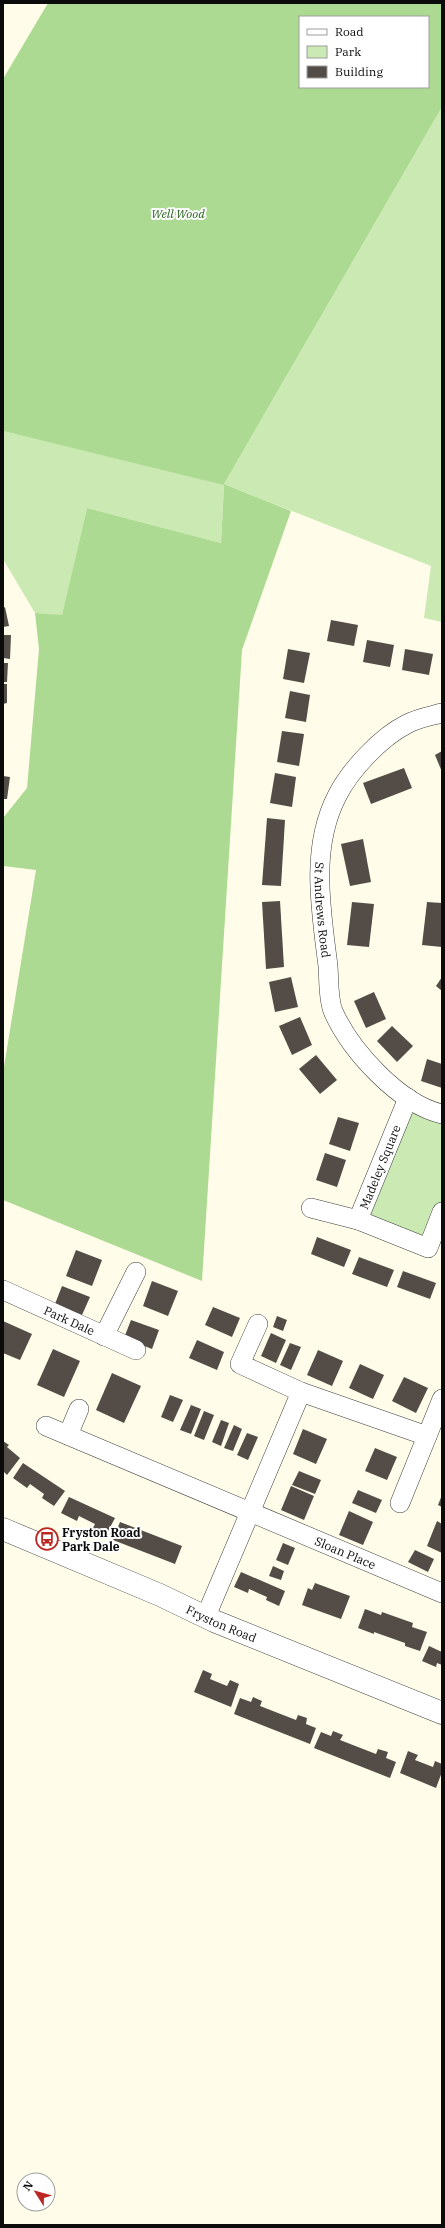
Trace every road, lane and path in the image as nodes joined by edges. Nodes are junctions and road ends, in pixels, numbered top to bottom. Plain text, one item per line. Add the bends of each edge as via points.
1 (442, 713) edge
2 (408, 1098) junction
3 (442, 1114) edge
4 (311, 1208) dead end
5 (442, 1212) edge
6 (358, 1220) junction
7 (136, 1272) dead end
8 (3, 1290) edge
9 (258, 1324) dead end
10 (104, 1336) junction
11 (136, 1350) dead end
12 (301, 1392) junction
13 (442, 1399) edge
14 (79, 1409) dead end
15 (46, 1426) dead end
16 (68, 1435) junction
17 (427, 1436) junction
18 (400, 1503) dead end
19 (249, 1512) junction
20 (3, 1529) edge
21 (442, 1593) edge
22 (206, 1616) junction
23 (442, 1713) edge

1 - 2 street, St Andrews Road via 407,724 366,754 336,796 321,841 320,887 333,1010 356,1050 382,1079
2 - 3 street, St Andrews Road
2 - 6 street, Madeley Square
4 - 6 street
5 - 6 street, Madeley Square via 428,1248
7 - 10 street
8 - 10 street, Park Dale
9 - 12 street via 240,1364
10 - 11 street, Park Dale
12 - 17 street
12 - 19 street
13 - 17 street
14 - 16 street
15 - 16 street, Sloan Place
16 - 19 street, Sloan Place
17 - 18 street
19 - 21 street, Sloan Place
19 - 22 street
20 - 22 street, Fryston Road
22 - 23 street, Fryston Road

